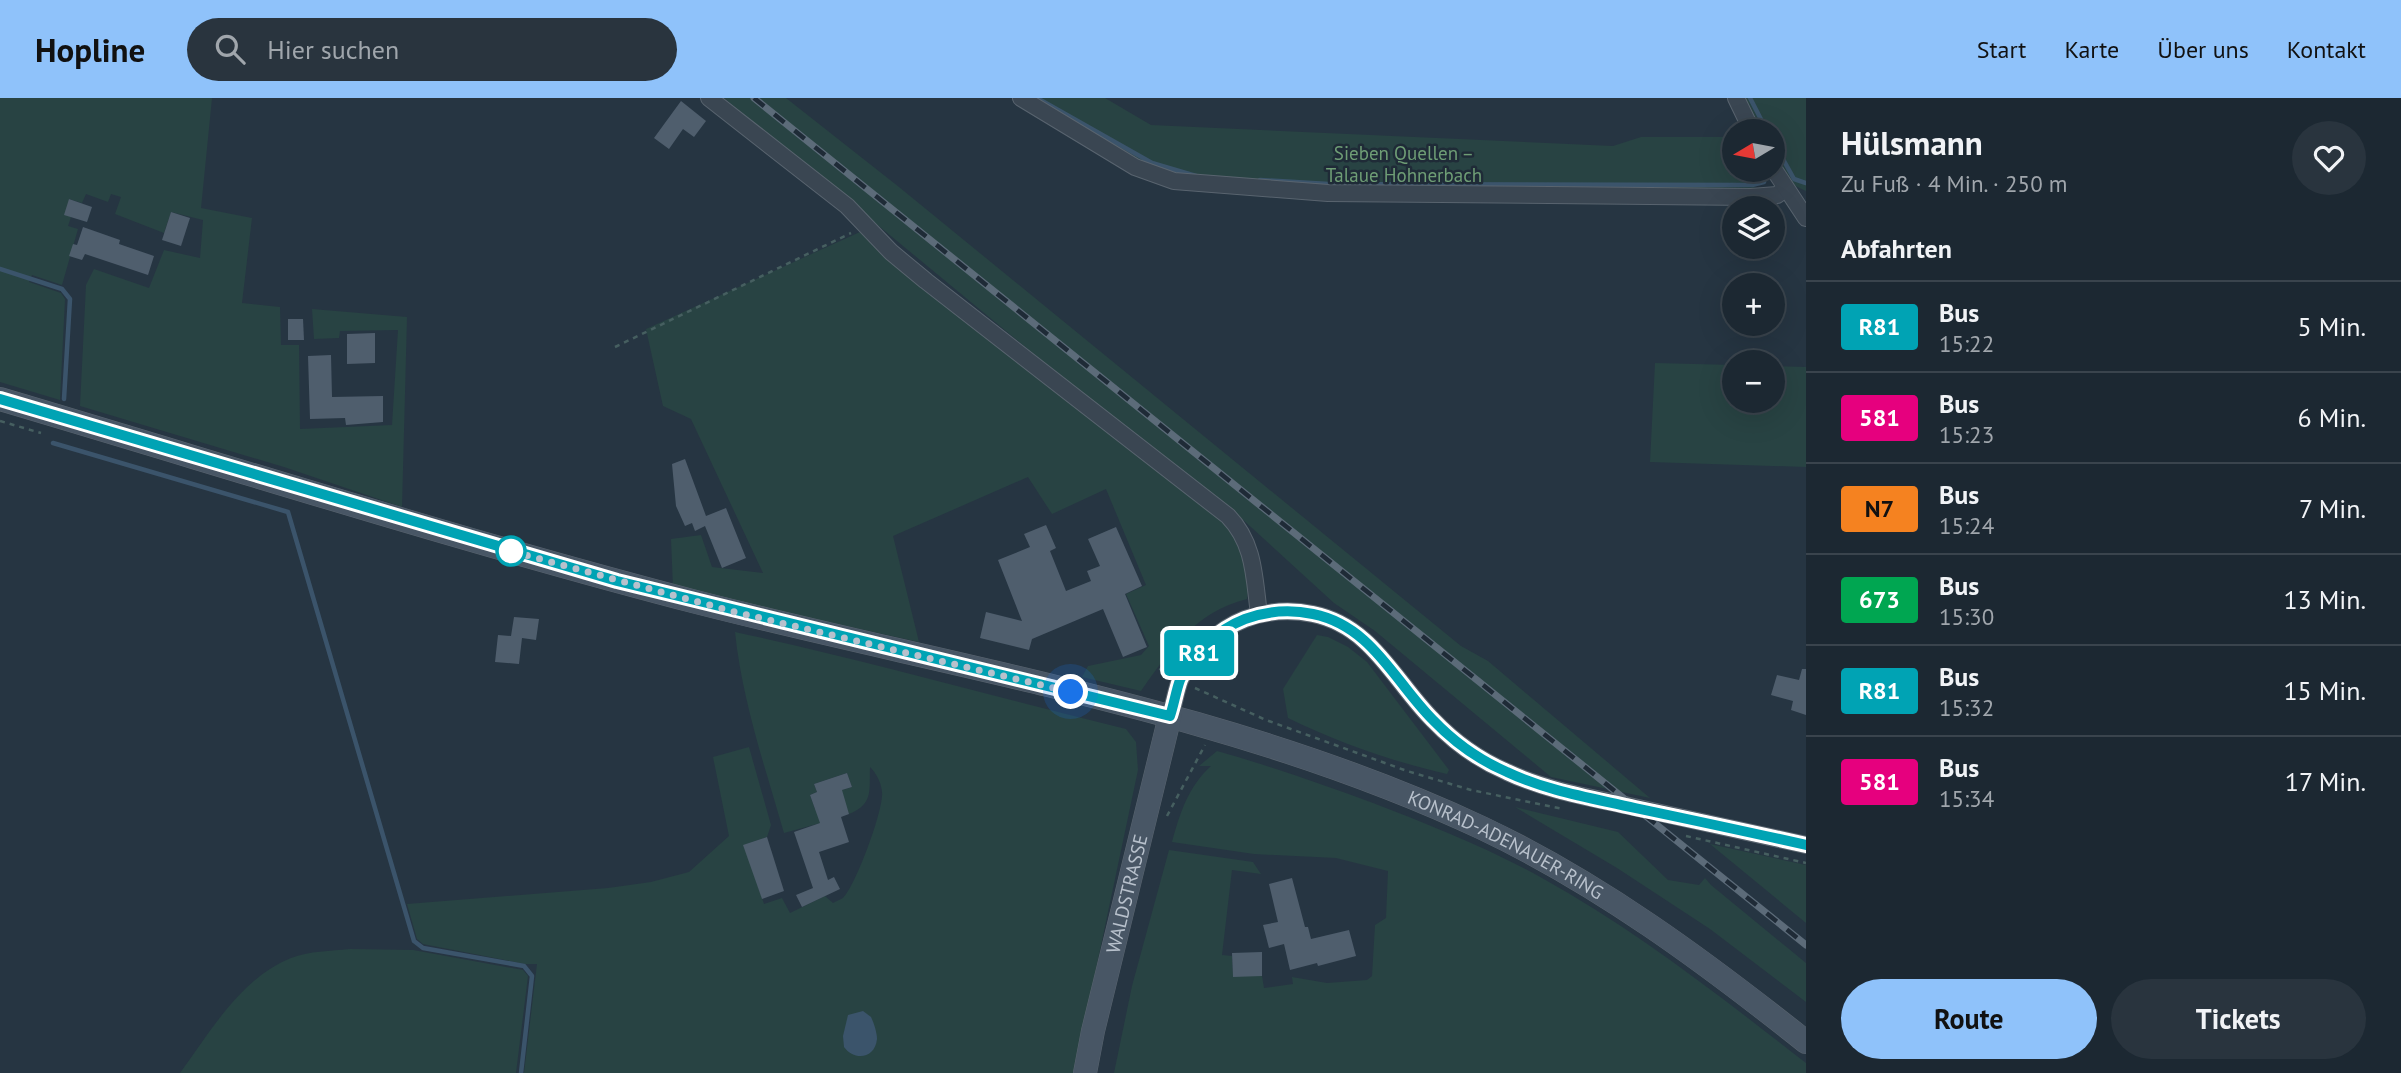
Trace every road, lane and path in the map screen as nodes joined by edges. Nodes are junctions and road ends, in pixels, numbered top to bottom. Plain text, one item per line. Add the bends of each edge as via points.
1 (709, 98) edge
2 (1021, 98) edge
3 (1736, 98) edge
4 (1746, 119) edge
5 (1781, 182) edge
6 (1785, 189) junction
7 (1806, 218) edge
8 (864, 223) junction
9 (615, 347) dead end
10 (0, 399) edge
11 (1259, 614) junction
12 (1234, 706) dead end
13 (1170, 716) junction
14 (1407, 771) dead end
15 (1806, 845) edge
16 (1749, 850) dead end
17 (1806, 863) edge
18 (1806, 1042) edge
19 (1084, 1073) edge

1 - 8 street
2 - 6 street via 1135,167 1174,181 1328,193 1751,197 1777,195
3 - 4 street
5 - 6 street
6 - 7 street
8 - 9 path via 852,233
8 - 11 street via 926,281 1228,516 1247,540
10 - 13 main road, KONRAD-ADENAUER-RING via 617,581
11 - 13 street via 1233,624 1204,648 1180,681
11 - 15 street via 1304,612 1356,632 1448,734 1516,777 1589,798
12 - 14 path
13 - 18 main road, KONRAD-ADENAUER-RING via 1262,742 1404,793 1539,857 1643,920
13 - 19 main road, WALDSTRASSE
16 - 17 path

